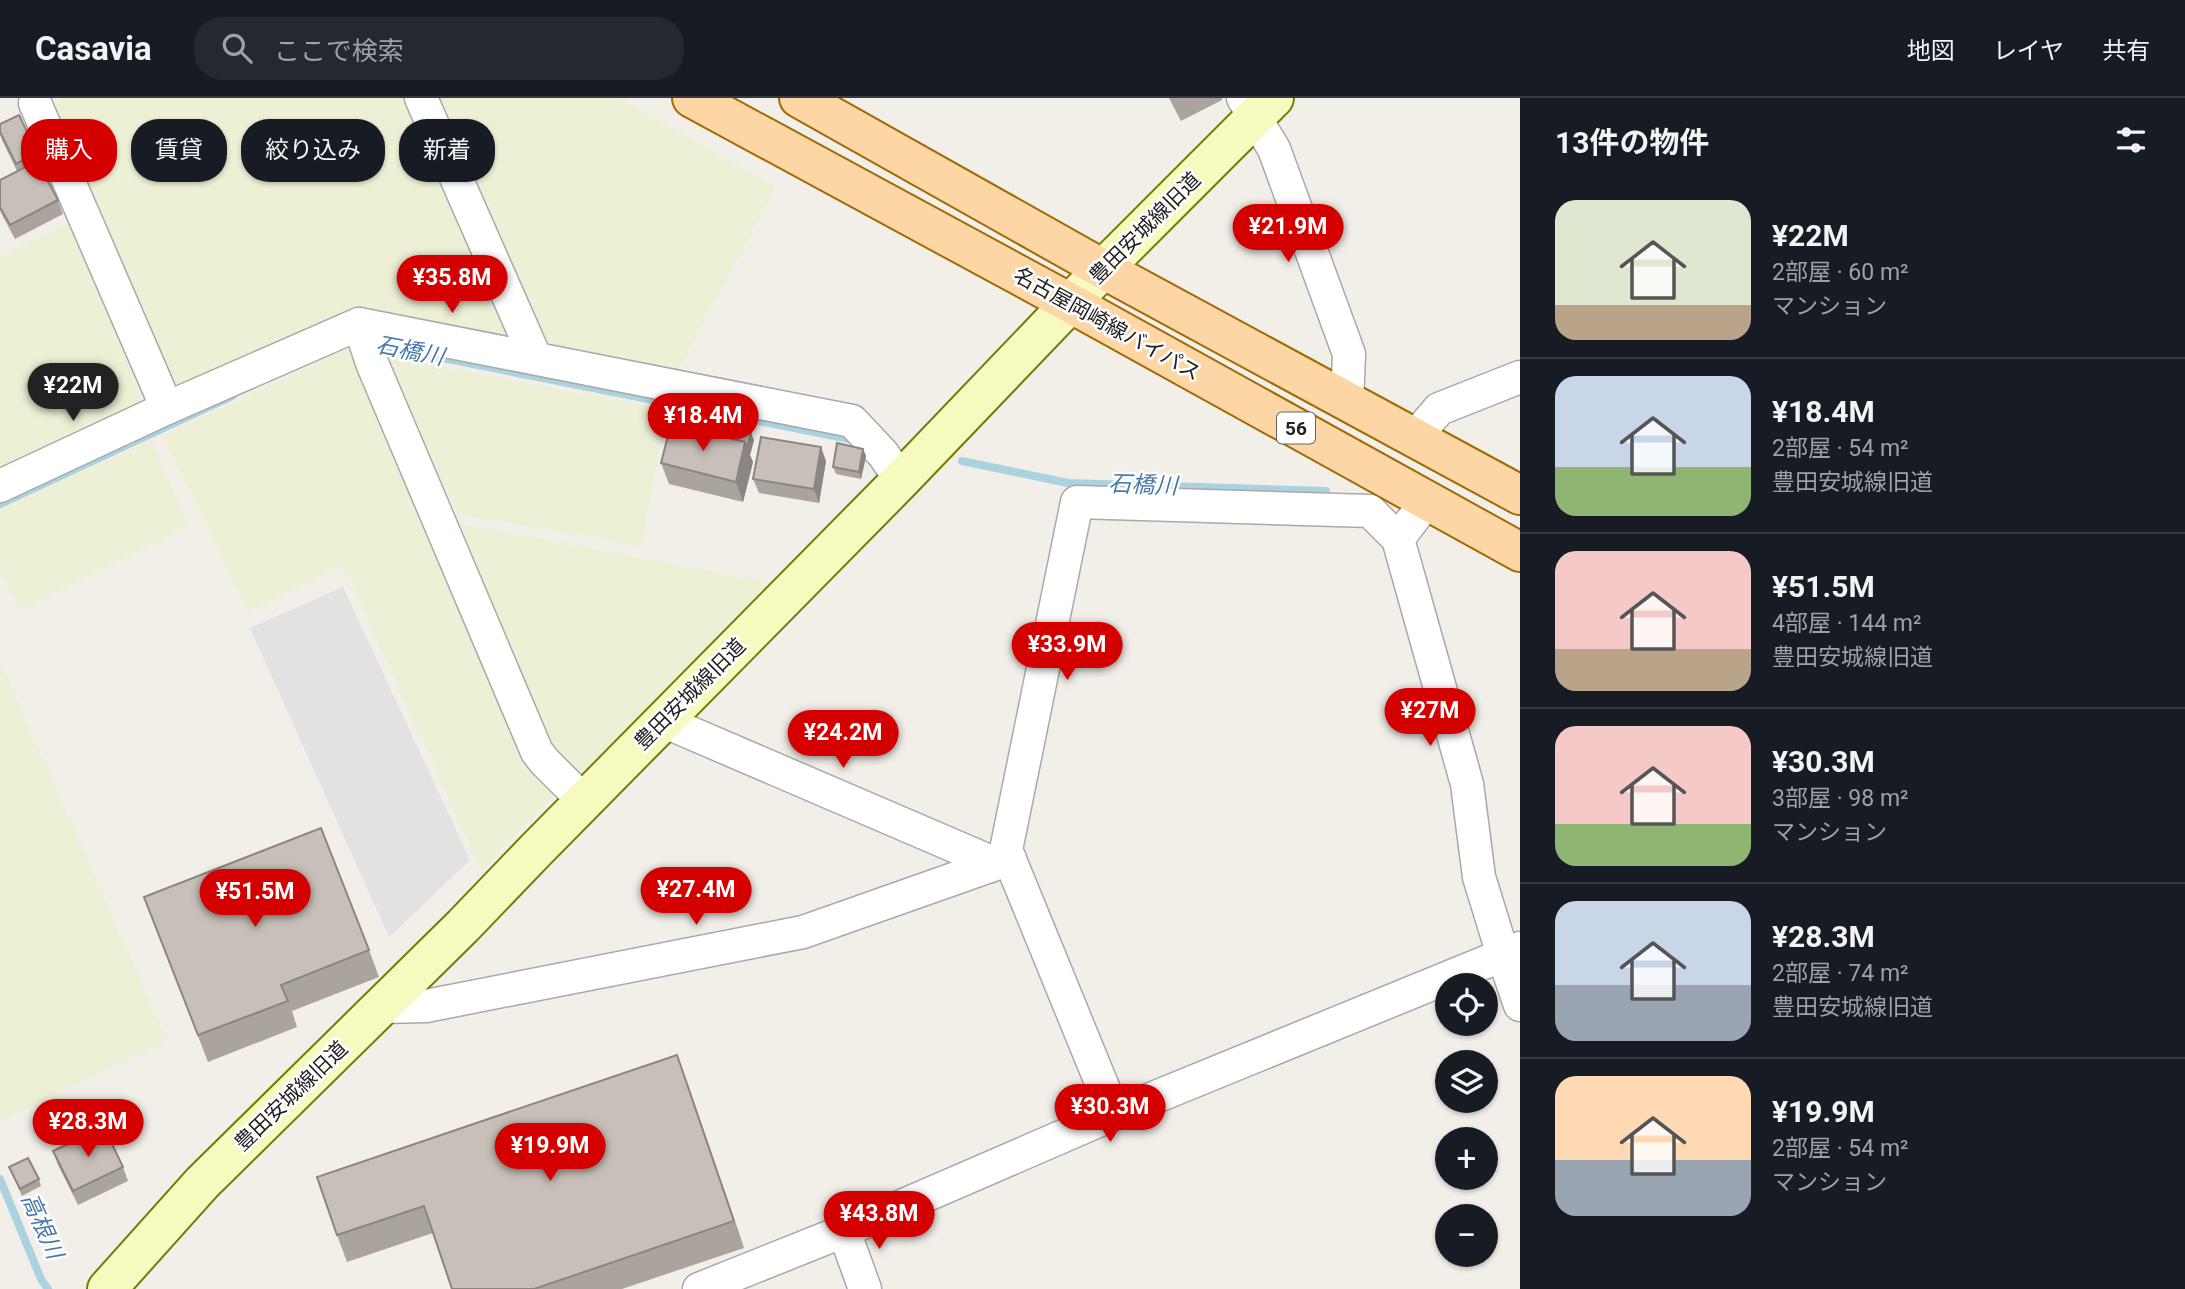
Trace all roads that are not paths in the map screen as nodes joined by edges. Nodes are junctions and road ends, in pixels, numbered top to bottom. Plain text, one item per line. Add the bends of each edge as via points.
1 (421, 98) edge
2 (692, 98) edge
3 (799, 98) edge
4 (39, 100) edge
5 (1257, 105) edge
6 (9, 124) edge
7 (1103, 269) junction
8 (1072, 304) junction
9 (360, 327) junction
10 (535, 358) junction
11 (1520, 377) edge
12 (1347, 402) junction
13 (167, 408) junction
14 (1415, 437) junction
15 (901, 480) junction
16 (0, 486) edge
17 (1520, 495) edge
18 (1427, 501) junction
19 (1398, 539) junction
20 (1520, 552) edge
21 (663, 722) junction
22 (584, 801) junction
23 (1000, 863) junction
24 (1511, 951) edge
25 (1520, 1005) edge
26 (381, 1007) junction
27 (1114, 1114) junction
28 (844, 1231) junction
29 (107, 1289) edge
30 (699, 1289) edge
31 (865, 1289) edge

1 - 10 street
2 - 8 main road, 名古屋岡崎線バイパス / 56
3 - 7 main road, 56
4 - 6 street
4 - 13 street
5 - 7 street, 豊田安城線旧道
5 - 12 street via 1349,354
7 - 8 street, 豊田安城線旧道
7 - 12 main road, 56
8 - 15 street, 豊田安城線旧道
8 - 18 main road, 名古屋岡崎線バイパス / 56
9 - 10 street
9 - 13 street
9 - 22 street via 537,752
10 - 15 street via 852,421
11 - 14 street via 1440,409
12 - 14 main road, 56
13 - 16 street
14 - 17 main road, 56
15 - 21 street, 豊田安城線旧道
18 - 19 street
18 - 20 main road, 名古屋岡崎線バイパス / 56
19 - 23 street via 1370,511 1077,502
19 - 24 street via 1467,784 1479,877
21 - 22 street, 豊田安城線旧道
21 - 23 street
22 - 26 street, 豊田安城線旧道
23 - 26 street via 803,932 426,1006
23 - 27 street
24 - 25 street
24 - 27 street
26 - 29 street, 豊田安城線旧道 via 202,1183
27 - 28 street
28 - 30 street
28 - 31 street

